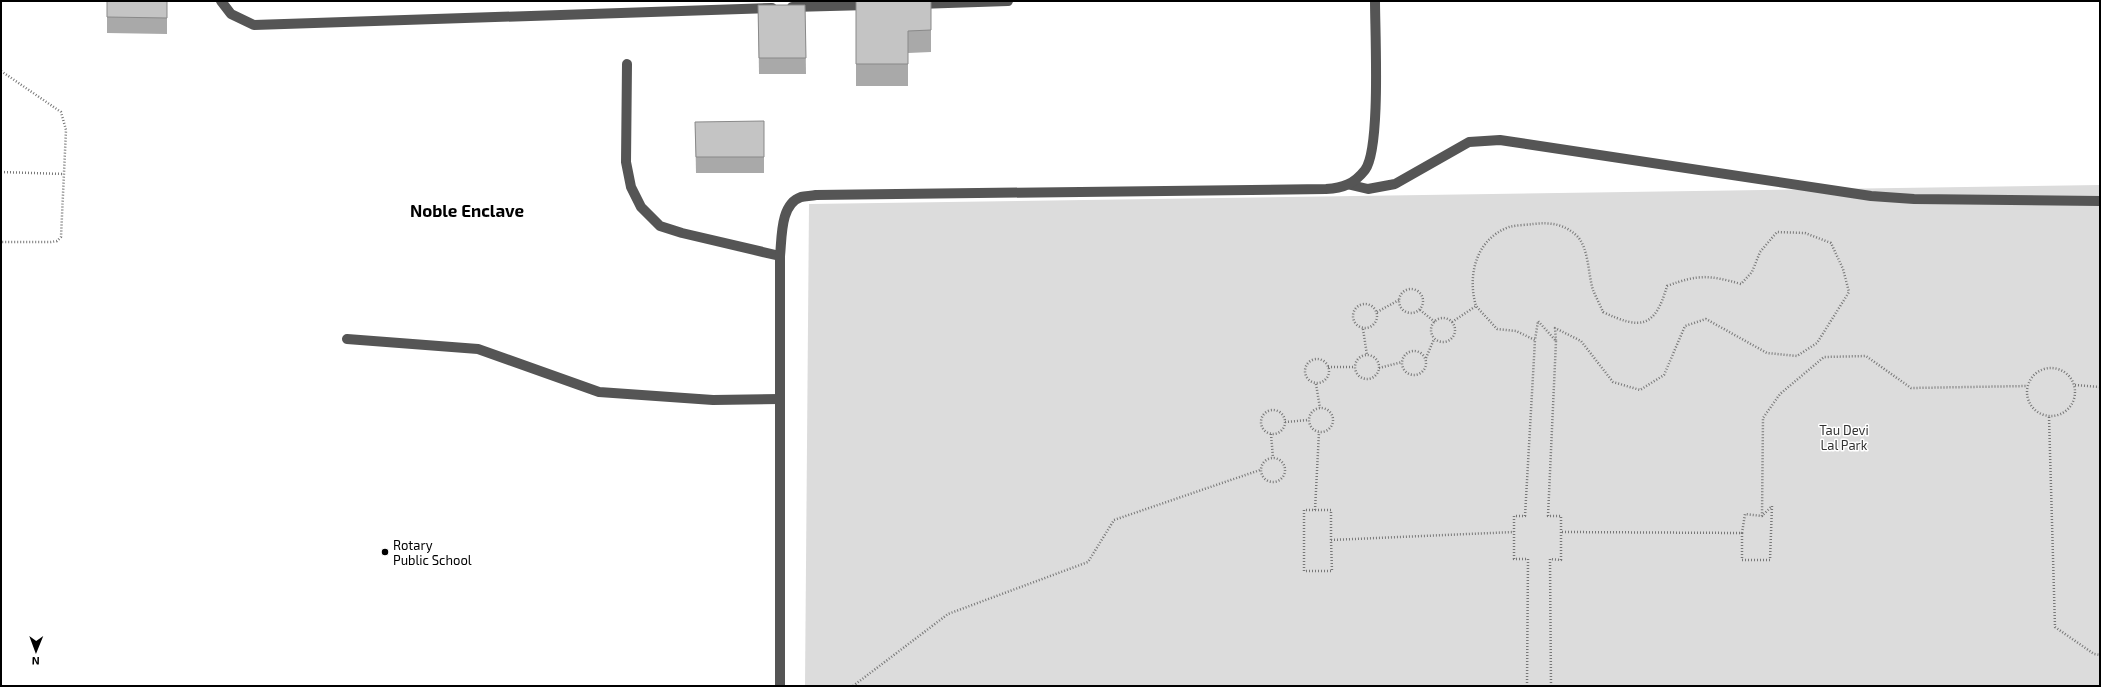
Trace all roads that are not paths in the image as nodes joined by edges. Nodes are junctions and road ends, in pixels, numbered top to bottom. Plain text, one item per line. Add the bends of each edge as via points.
1 (222, 1) edge
2 (1008, 1) edge
3 (1375, 1) edge
4 (907, 4) edge
5 (876, 5) edge
6 (627, 64) dead end
7 (1351, 185) junction
8 (2100, 201) edge
9 (780, 256) junction
10 (347, 339) dead end
11 (780, 399) junction
12 (780, 686) edge

1 - 5 street via 231,14 254,25
2 - 4 street
3 - 7 street via 1375,135 1366,169
6 - 9 street via 626,162 631,187 641,207 660,226
7 - 8 street via 1368,189 1396,184 1469,142 1500,140 1871,196 1914,199
7 - 9 street via 1337,189 816,195 799,198 789,206 783,223
9 - 11 street
10 - 11 street via 478,349 598,392 713,400
11 - 12 street

